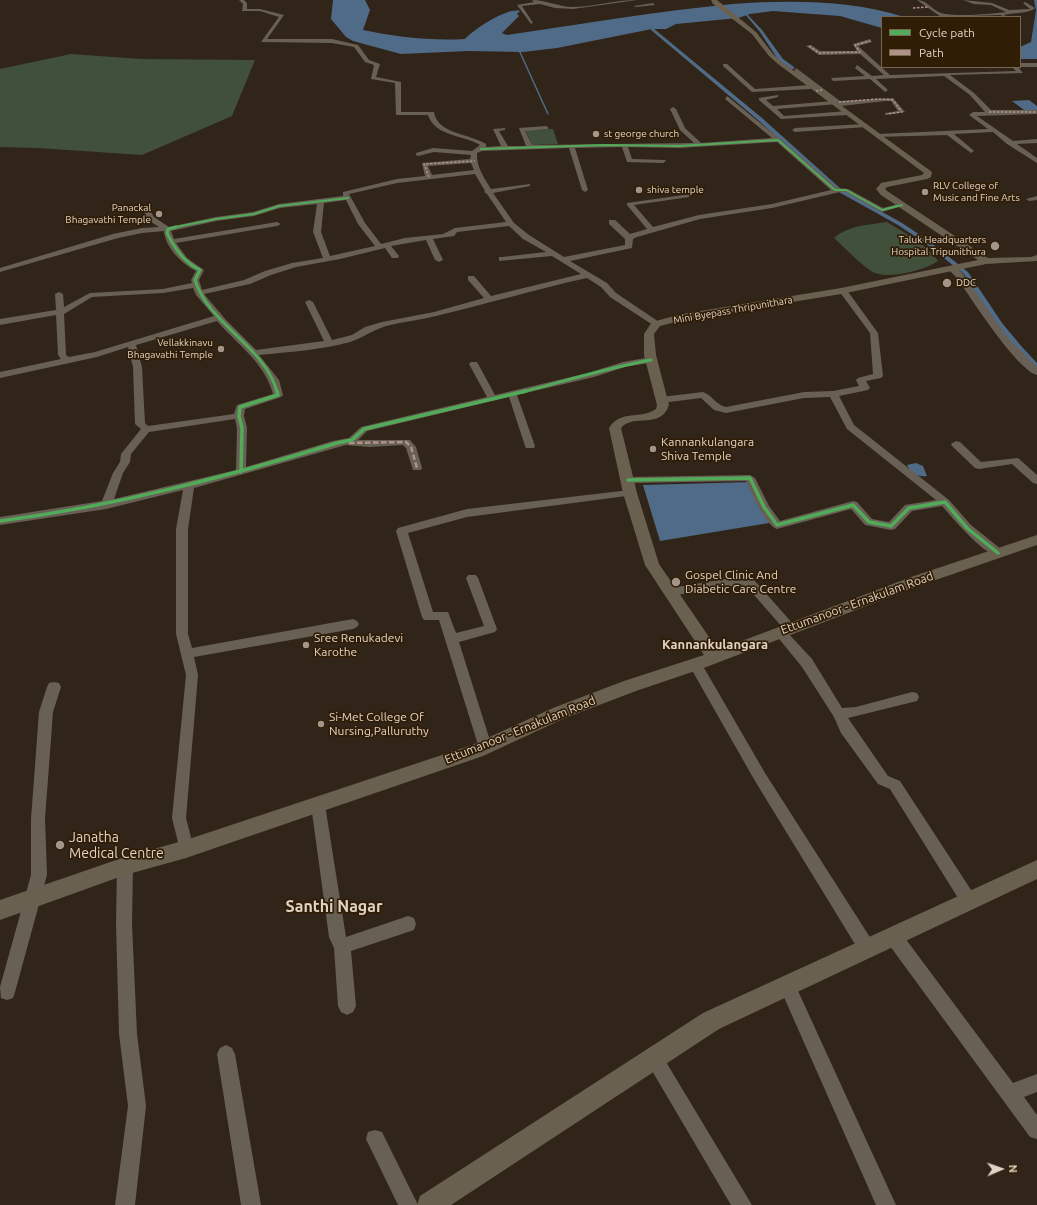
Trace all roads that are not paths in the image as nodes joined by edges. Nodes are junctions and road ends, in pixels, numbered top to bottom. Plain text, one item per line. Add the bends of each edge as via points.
1 (217, 0) edge
2 (223, 0) edge
3 (241, 0) edge
4 (534, 0) edge
5 (919, 0) edge
6 (633, 1) edge
7 (715, 1) edge
8 (542, 2) junction
9 (963, 2) edge
10 (1025, 3) dead end
11 (653, 4) dead end
12 (929, 7) junction
13 (913, 8) dead end
14 (1009, 11) junction
15 (1002, 15) edge
16 (942, 16) edge
17 (974, 16) edge
18 (531, 23) dead end
19 (870, 42) dead end
20 (810, 46) dead end
21 (860, 52) junction
22 (1037, 64) edge
23 (725, 65) dead end
24 (1021, 65) edge
25 (857, 67) dead end
26 (1016, 68) edge
27 (796, 70) dead end
28 (945, 74) junction
29 (888, 76) junction
30 (870, 77) junction
31 (833, 79) dead end
32 (398, 82) junction
33 (373, 84) dead end
34 (816, 90) junction
35 (886, 90) dead end
36 (728, 98) dead end
37 (841, 106) junction
38 (772, 108) junction
39 (673, 109) dead end
40 (989, 112) junction
41 (1037, 112) edge
42 (887, 114) dead end
43 (864, 126) junction
44 (546, 128) dead end
45 (503, 129) dead end
46 (795, 130) dead end
47 (991, 131) junction
48 (948, 132) junction
49 (878, 136) junction
50 (778, 140) junction
51 (1037, 141) edge
52 (1009, 143) junction
53 (699, 144) junction
54 (625, 146) junction
55 (572, 147) junction
56 (530, 148) junction
57 (481, 149) junction
58 (506, 149) junction
59 (971, 151) dead end
60 (474, 153) junction
61 (418, 154) dead end
62 (475, 161) junction
63 (663, 161) dead end
64 (1037, 161) edge
65 (478, 172) junction
66 (429, 177) junction
67 (411, 179) junction
68 (528, 185) dead end
69 (415, 187) dead end
70 (585, 190) dead end
71 (839, 191) junction
72 (488, 192) junction
73 (689, 195) dead end
74 (348, 198) junction
75 (1037, 198) edge
76 (1029, 200) dead end
77 (321, 202) junction
78 (902, 205) junction
79 (145, 206) dead end
80 (612, 222) dead end
81 (277, 224) dead end
82 (511, 224) junction
83 (168, 229) junction
84 (651, 229) junction
85 (429, 238) junction
86 (629, 238) junction
87 (170, 242) junction
88 (383, 246) junction
89 (553, 254) junction
90 (395, 256) dead end
91 (328, 259) junction
92 (502, 259) dead end
93 (439, 260) dead end
94 (562, 260) junction
95 (986, 261) junction
96 (1035, 262) edge
97 (953, 269) junction
98 (0, 270) edge
99 (588, 275) junction
100 (471, 278) dead end
101 (198, 289) junction
102 (843, 291) junction
103 (59, 294) dead end
104 (489, 299) junction
105 (309, 302) dead end
106 (61, 312) junction
107 (220, 317) junction
108 (0, 322) edge
109 (656, 324) junction
110 (329, 343) junction
111 (131, 344) junction
112 (253, 353) junction
113 (66, 360) junction
114 (651, 360) junction
115 (474, 364) dead end
116 (1037, 372) edge
117 (0, 375) edge
118 (512, 394) junction
119 (833, 394) junction
120 (492, 398) junction
121 (661, 400) junction
122 (239, 416) junction
123 (146, 429) junction
124 (349, 443) junction
125 (956, 444) dead end
126 (530, 446) dead end
127 (417, 468) dead end
128 (241, 472) junction
129 (628, 480) junction
130 (1037, 481) edge
131 (188, 486) junction
132 (630, 493) junction
133 (946, 502) junction
134 (106, 505) junction
135 (0, 521) edge
136 (1037, 540) edge
137 (998, 553) junction
138 (472, 578) dead end
139 (671, 592) junction
140 (353, 624) dead end
141 (785, 630) junction
142 (452, 639) junction
143 (187, 653) junction
144 (714, 657) junction
145 (695, 665) junction
146 (54, 687) dead end
147 (912, 697) dead end
148 (839, 714) junction
149 (485, 747) junction
150 (318, 805) junction
151 (186, 848) junction
152 (125, 866) junction
153 (1037, 869) edge
154 (33, 899) junction
155 (969, 901) junction
156 (0, 910) edge
157 (408, 924) dead end
158 (893, 936) junction
159 (342, 946) junction
160 (867, 948) junction
161 (787, 986) junction
162 (7, 992) dead end
163 (347, 1006) dead end
164 (226, 1054) dead end
165 (654, 1058) junction
166 (1037, 1083) edge
167 (1010, 1093) junction
168 (1037, 1130) edge
169 (375, 1139) dead end
170 (453, 1198) edge
171 (125, 1205) edge
172 (252, 1205) edge
173 (408, 1205) edge
174 (429, 1205) edge
175 (742, 1205) edge
176 (886, 1205) edge

1 - 2 street
3 - 32 street via 245,4 244,10 260,10 282,16 264,41 332,41 356,46 367,61 377,64 373,78
4 - 8 street
5 - 12 street
6 - 8 street via 573,8 555,7
6 - 11 street via 638,7
7 - 34 main road via 748,28 771,55
8 - 18 street via 519,4
9 - 14 street via 988,3
10 - 14 street via 1033,8 1032,10
12 - 13 street
12 - 16 street
14 - 15 street via 1010,13
15 - 17 street
16 - 17 street
19 - 21 street via 855,45
20 - 21 street via 819,53
21 - 29 street
22 - 24 street
23 - 34 street via 754,91
25 - 30 street
26 - 28 street via 1022,72
27 - 34 street
28 - 29 street via 906,73
28 - 40 street via 972,94
29 - 30 street
30 - 31 street
30 - 35 street
32 - 33 street
32 - 57 street via 398,114 432,113 433,120 450,132 478,140 484,145
34 - 37 main road
34 - 38 street via 762,97 761,99
36 - 50 street
37 - 38 street
37 - 38 street via 784,118
37 - 42 street via 878,99 892,100 902,112
37 - 43 main road
39 - 53 street via 682,129
40 - 41 street
40 - 47 street via 972,115
43 - 46 street
43 - 49 main road
44 - 56 street via 521,129
45 - 58 street via 496,130
47 - 48 street
47 - 52 street
48 - 49 street
48 - 59 street
49 - 78 main road via 929,173 924,177 880,188
50 - 53 street
50 - 71 street
51 - 52 street
52 - 64 street
53 - 54 street
54 - 55 street
54 - 63 street via 629,161
55 - 56 street
55 - 70 street
56 - 58 street
57 - 58 street
57 - 60 street
60 - 61 street via 433,150
60 - 62 street
62 - 65 street
62 - 66 street via 424,164
65 - 66 street
65 - 72 street
66 - 67 street
67 - 69 street
67 - 74 street via 345,193
68 - 72 street
71 - 78 street via 846,190 882,210
71 - 84 street via 772,206 708,215
72 - 82 street
73 - 84 street via 629,204
74 - 77 street
74 - 88 street via 362,224
75 - 76 street
77 - 83 street via 279,206 254,214
77 - 91 street via 315,228 316,238
78 - 95 main road
79 - 83 street via 151,218
80 - 86 street
81 - 87 street
82 - 85 street via 455,230 454,236
82 - 89 street
83 - 87 street
83 - 98 street via 148,228
84 - 86 street
85 - 88 street via 405,240
85 - 93 street
86 - 94 street via 629,246
87 - 101 street via 189,266 200,270 195,280
88 - 90 street
88 - 91 street
89 - 92 street
89 - 94 street
91 - 101 street via 295,265 247,282
94 - 99 street
95 - 96 main road, Mini Byepass Thripunithara
95 - 97 main road, Mini Byepass Thripunithara
97 - 102 main road, Mini Byepass Thripunithara
97 - 116 street via 1016,355
99 - 104 street
99 - 109 street
100 - 104 street
101 - 106 street via 90,295
101 - 107 street
102 - 109 main road, Mini Byepass Thripunithara via 682,317
102 - 119 street via 874,333 878,376 861,380 865,388
103 - 106 street
104 - 110 street via 385,324 368,329 356,337
105 - 110 street via 312,313
106 - 108 street
106 - 113 street via 62,355
107 - 111 street
107 - 112 street
109 - 114 main road, Mini Byepass Thripunithara via 649,334
110 - 112 street
111 - 113 street
111 - 123 street via 139,376 140,424
112 - 122 street via 274,380 278,395 240,407
113 - 117 street
114 - 118 street via 623,364 591,375
114 - 121 main road, Mini Byepass Thripunithara
115 - 120 street
118 - 120 street
118 - 126 street
119 - 121 street via 804,395 726,410 717,408 703,395
119 - 133 street via 850,427
120 - 124 street via 364,429
121 - 129 main road via 661,411 657,415 622,420 616,425
122 - 123 street
122 - 128 street via 242,428
123 - 134 street via 126,454
124 - 127 street via 406,442 411,446
124 - 128 street
125 - 130 street via 979,466 1014,460
128 - 131 street
129 - 132 main road
129 - 133 street via 750,478 777,525 853,506 869,522 891,526 909,508
131 - 134 street
131 - 143 street via 182,529 182,634
132 - 139 main road via 652,565
132 - 142 street via 467,513 402,531 428,617 444,615
133 - 137 street via 968,528
134 - 135 street
136 - 137 main road, Ettumanoor - Ernakulam Road
137 - 141 main road, Ettumanoor - Ernakulam Road
138 - 142 street via 491,629
139 - 141 street via 731,582 750,583
139 - 144 main road
140 - 143 street via 227,649
141 - 144 main road, Ettumanoor - Ernakulam Road
141 - 148 street
142 - 149 street
143 - 151 street via 192,675 179,818
144 - 145 main road, Ettumanoor - Ernakulam Road
145 - 149 main road, Ettumanoor - Ernakulam Road via 559,713
145 - 160 street via 760,778
146 - 154 street via 46,712 38,819 39,874
147 - 148 street
148 - 155 street via 846,729 884,780 895,785
149 - 150 main road, Ettumanoor - Ernakulam Road
150 - 151 main road, Ettumanoor - Ernakulam Road
150 - 159 street via 337,937
151 - 152 main road, Ettumanoor - Ernakulam Road
152 - 154 main road, Ettumanoor - Ernakulam Road
152 - 171 street via 127,1013 137,1106
153 - 155 main road
154 - 156 main road, Ettumanoor - Ernakulam Road
154 - 162 street
155 - 158 main road
157 - 159 street
158 - 160 main road
158 - 167 street
159 - 163 street
160 - 161 main road
161 - 165 main road via 711,1021
161 - 176 street
164 - 172 street
165 - 170 main road
165 - 175 street
166 - 167 street
167 - 168 street
169 - 173 street
170 - 174 main road

